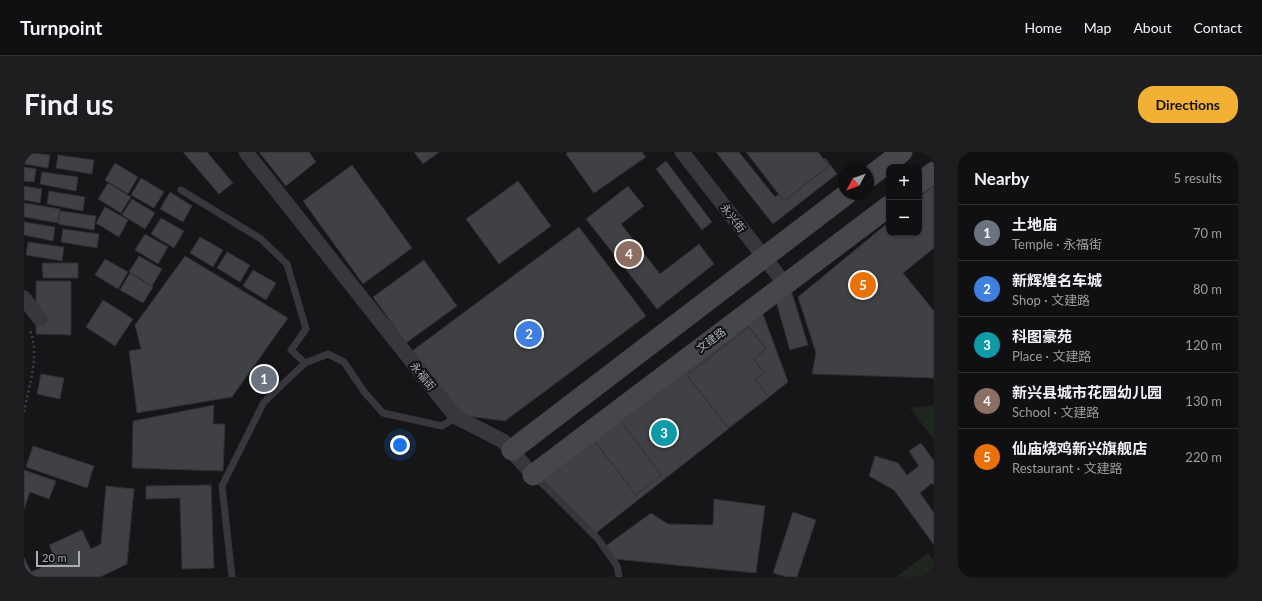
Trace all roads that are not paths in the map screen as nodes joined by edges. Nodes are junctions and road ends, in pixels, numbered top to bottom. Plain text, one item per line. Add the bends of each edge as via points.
1 (246, 152) edge
2 (682, 152) edge
3 (902, 152) edge
4 (934, 172) edge
5 (874, 173) edge
6 (922, 181) edge
7 (181, 190) dead end
8 (839, 200) edge
9 (886, 208) edge
10 (763, 256) junction
11 (785, 284) junction
12 (24, 298) edge
13 (40, 319) dead end
14 (305, 363) junction
15 (456, 417) junction
16 (512, 450) junction
17 (533, 475) junction
18 (232, 577) edge
19 (619, 577) edge

1 - 15 street, 永福街
2 - 10 street, 永兴街
3 - 5 main road
4 - 6 main road
7 - 14 lane via 260,239 287,264 306,328 291,350
8 - 10 main road
9 - 11 main road, 文建路
10 - 11 street, 永兴街
10 - 16 main road
11 - 17 main road, 文建路
12 - 13 street
14 - 15 lane via 328,354 344,362 365,393 383,413 442,426
14 - 18 lane via 264,402 222,486
15 - 16 street, 永福街 via 503,441
16 - 17 street, 永福街
17 - 19 lane, 永福街 via 598,539 617,566

